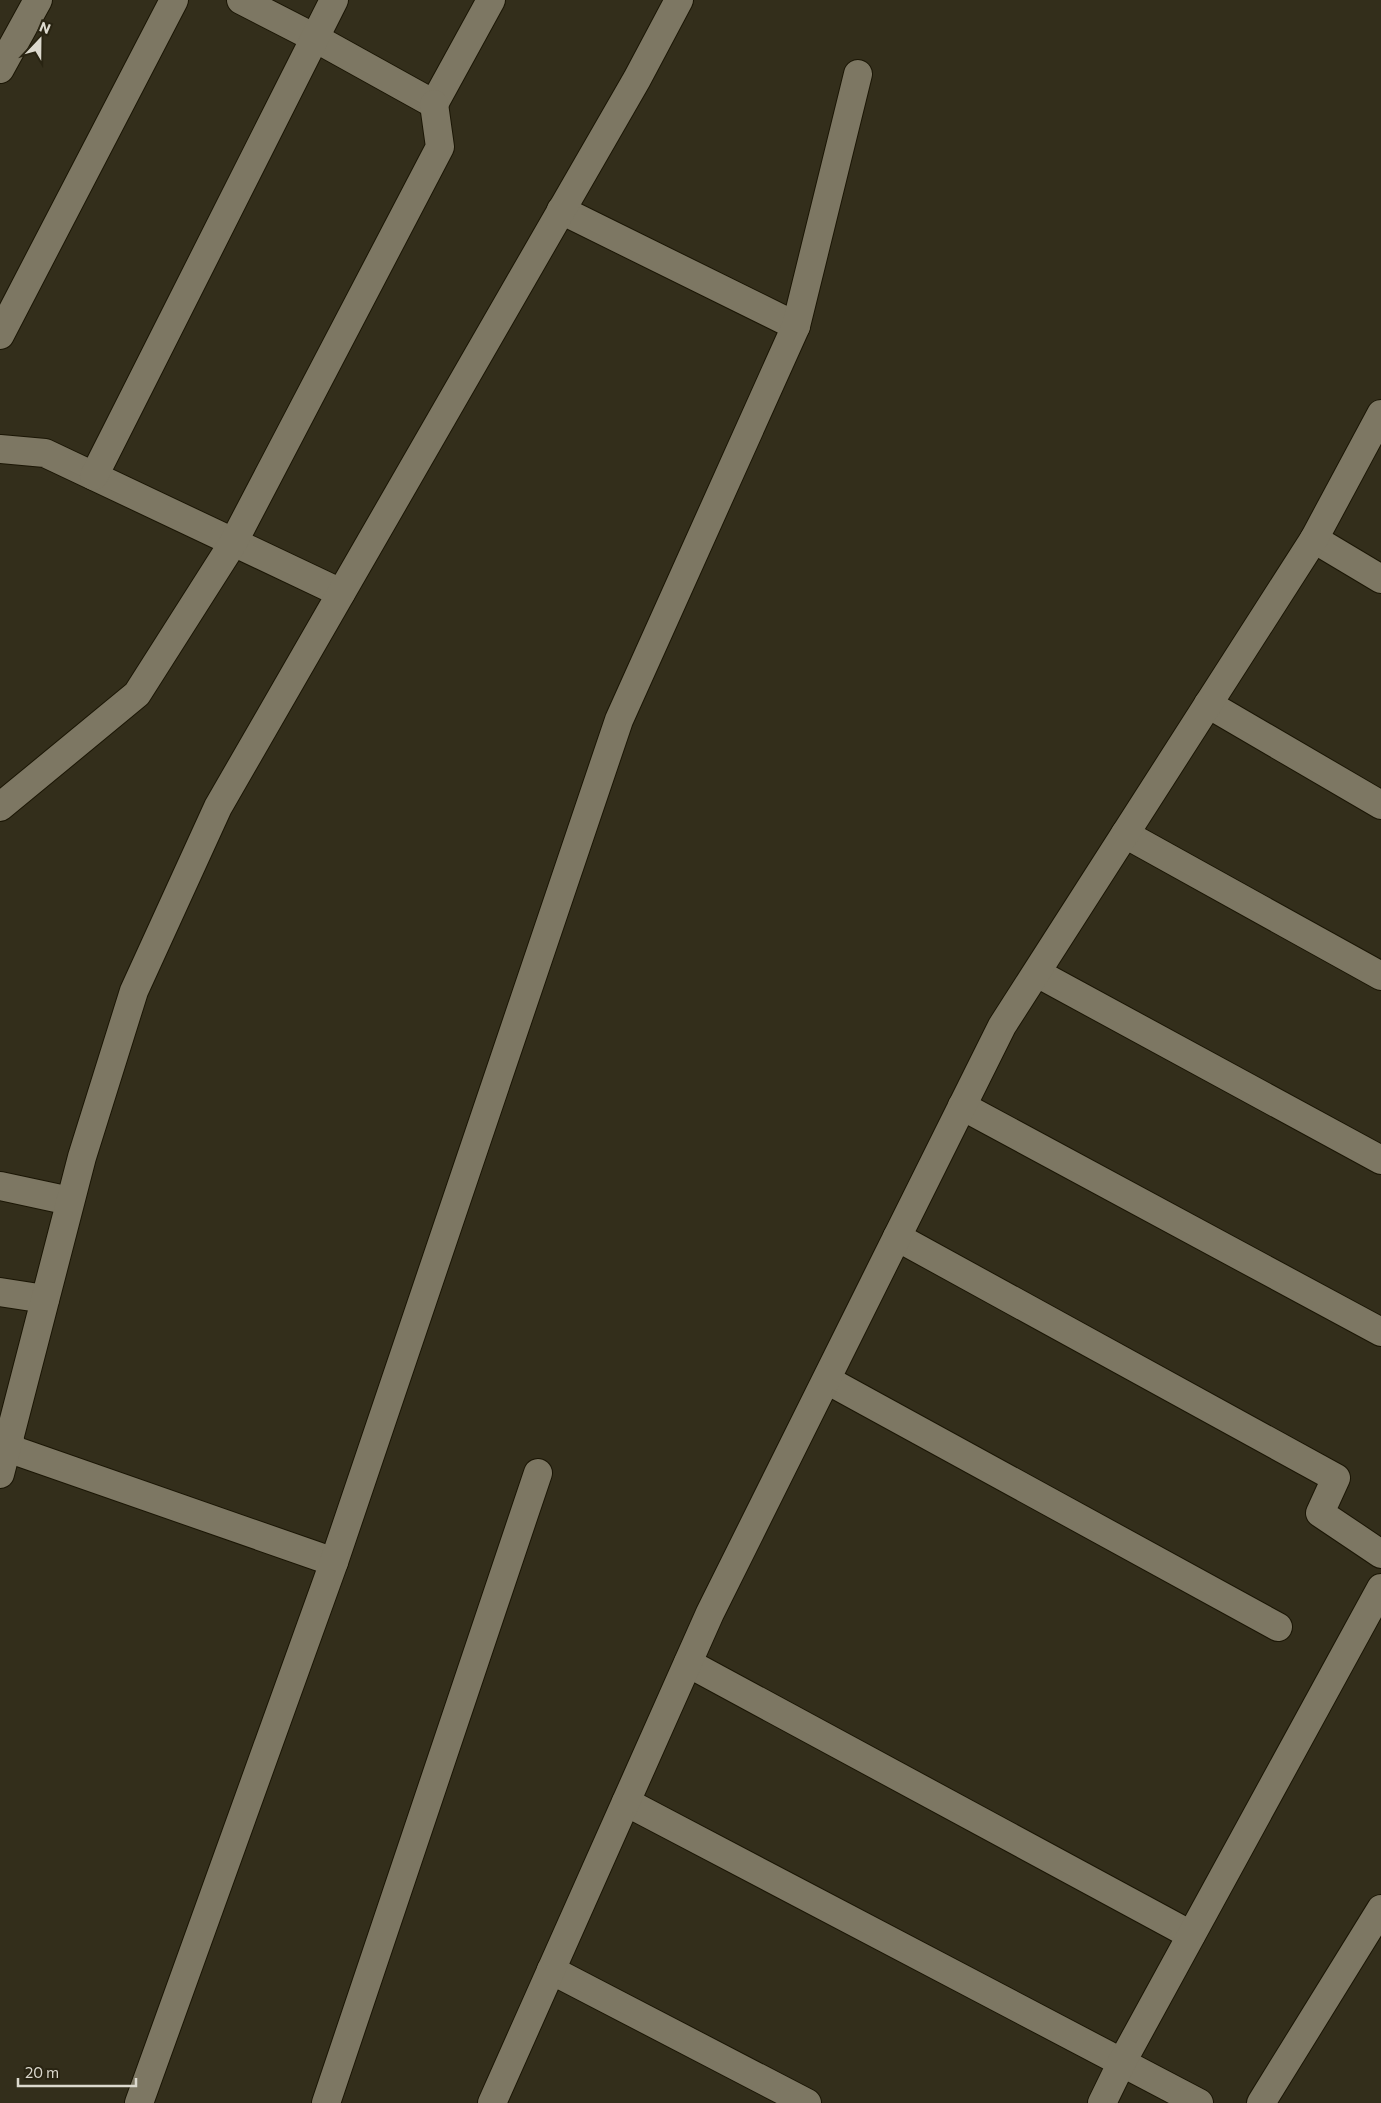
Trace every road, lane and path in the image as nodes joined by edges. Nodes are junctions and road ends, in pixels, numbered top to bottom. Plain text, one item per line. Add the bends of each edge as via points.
1 (38, 0) edge
2 (174, 0) edge
3 (241, 0) edge
4 (334, 0) edge
5 (491, 0) edge
6 (679, 0) edge
7 (315, 38) junction
8 (0, 69) edge
9 (858, 74) dead end
10 (434, 104) junction
11 (561, 210) junction
12 (796, 326) junction
13 (0, 335) edge
14 (1380, 417) edge
15 (0, 449) edge
16 (94, 476) junction
17 (1314, 539) junction
18 (233, 543) junction
19 (1381, 579) edge
20 (341, 594) junction
21 (1208, 704) junction
22 (1381, 805) edge
23 (0, 806) edge
24 (1125, 834) junction
25 (1037, 973) junction
26 (1381, 976) edge
27 (962, 1106) junction
28 (1381, 1160) edge
29 (0, 1186) edge
30 (70, 1201) junction
31 (897, 1237) junction
32 (0, 1292) edge
33 (45, 1299) junction
34 (1381, 1332) edge
35 (826, 1380) junction
36 (4, 1443) edge
37 (538, 1473) dead end
38 (0, 1474) edge
39 (1381, 1554) edge
40 (334, 1562) junction
41 (1381, 1588) edge
42 (1278, 1627) dead end
43 (688, 1663) junction
44 (626, 1802) junction
45 (1381, 1909) edge
46 (1191, 1935) junction
47 (551, 1970) junction
48 (1122, 2062) junction
49 (139, 2103) edge
50 (326, 2103) edge
51 (492, 2103) edge
52 (807, 2103) edge
53 (1102, 2103) edge
54 (1199, 2103) edge
55 (1261, 2103) edge

1 - 8 street
2 - 13 street
3 - 7 street
4 - 7 street
5 - 10 street
6 - 11 street
7 - 10 street
7 - 16 street
9 - 12 street
10 - 18 street via 440,147
11 - 12 street
11 - 20 street
12 - 40 street via 619,720
14 - 17 street
15 - 16 street via 45,453
16 - 18 street
17 - 19 street
17 - 21 street
18 - 20 street
18 - 23 street via 137,694
20 - 30 street via 218,807 134,991
21 - 22 street
21 - 24 street
24 - 25 street
24 - 26 street
25 - 27 street via 1002,1026
25 - 28 street
27 - 31 street
27 - 34 street
29 - 30 street
30 - 33 street
31 - 35 street
31 - 39 street via 1336,1478 1320,1513
32 - 33 street
33 - 36 street
35 - 42 street
35 - 43 street
36 - 38 street
36 - 40 street via 16,1452
37 - 50 street
40 - 49 street
41 - 46 street
43 - 44 street
43 - 46 street
44 - 47 street
44 - 48 street
45 - 55 street
46 - 48 street
47 - 51 street
47 - 52 street
48 - 53 street
48 - 54 street

